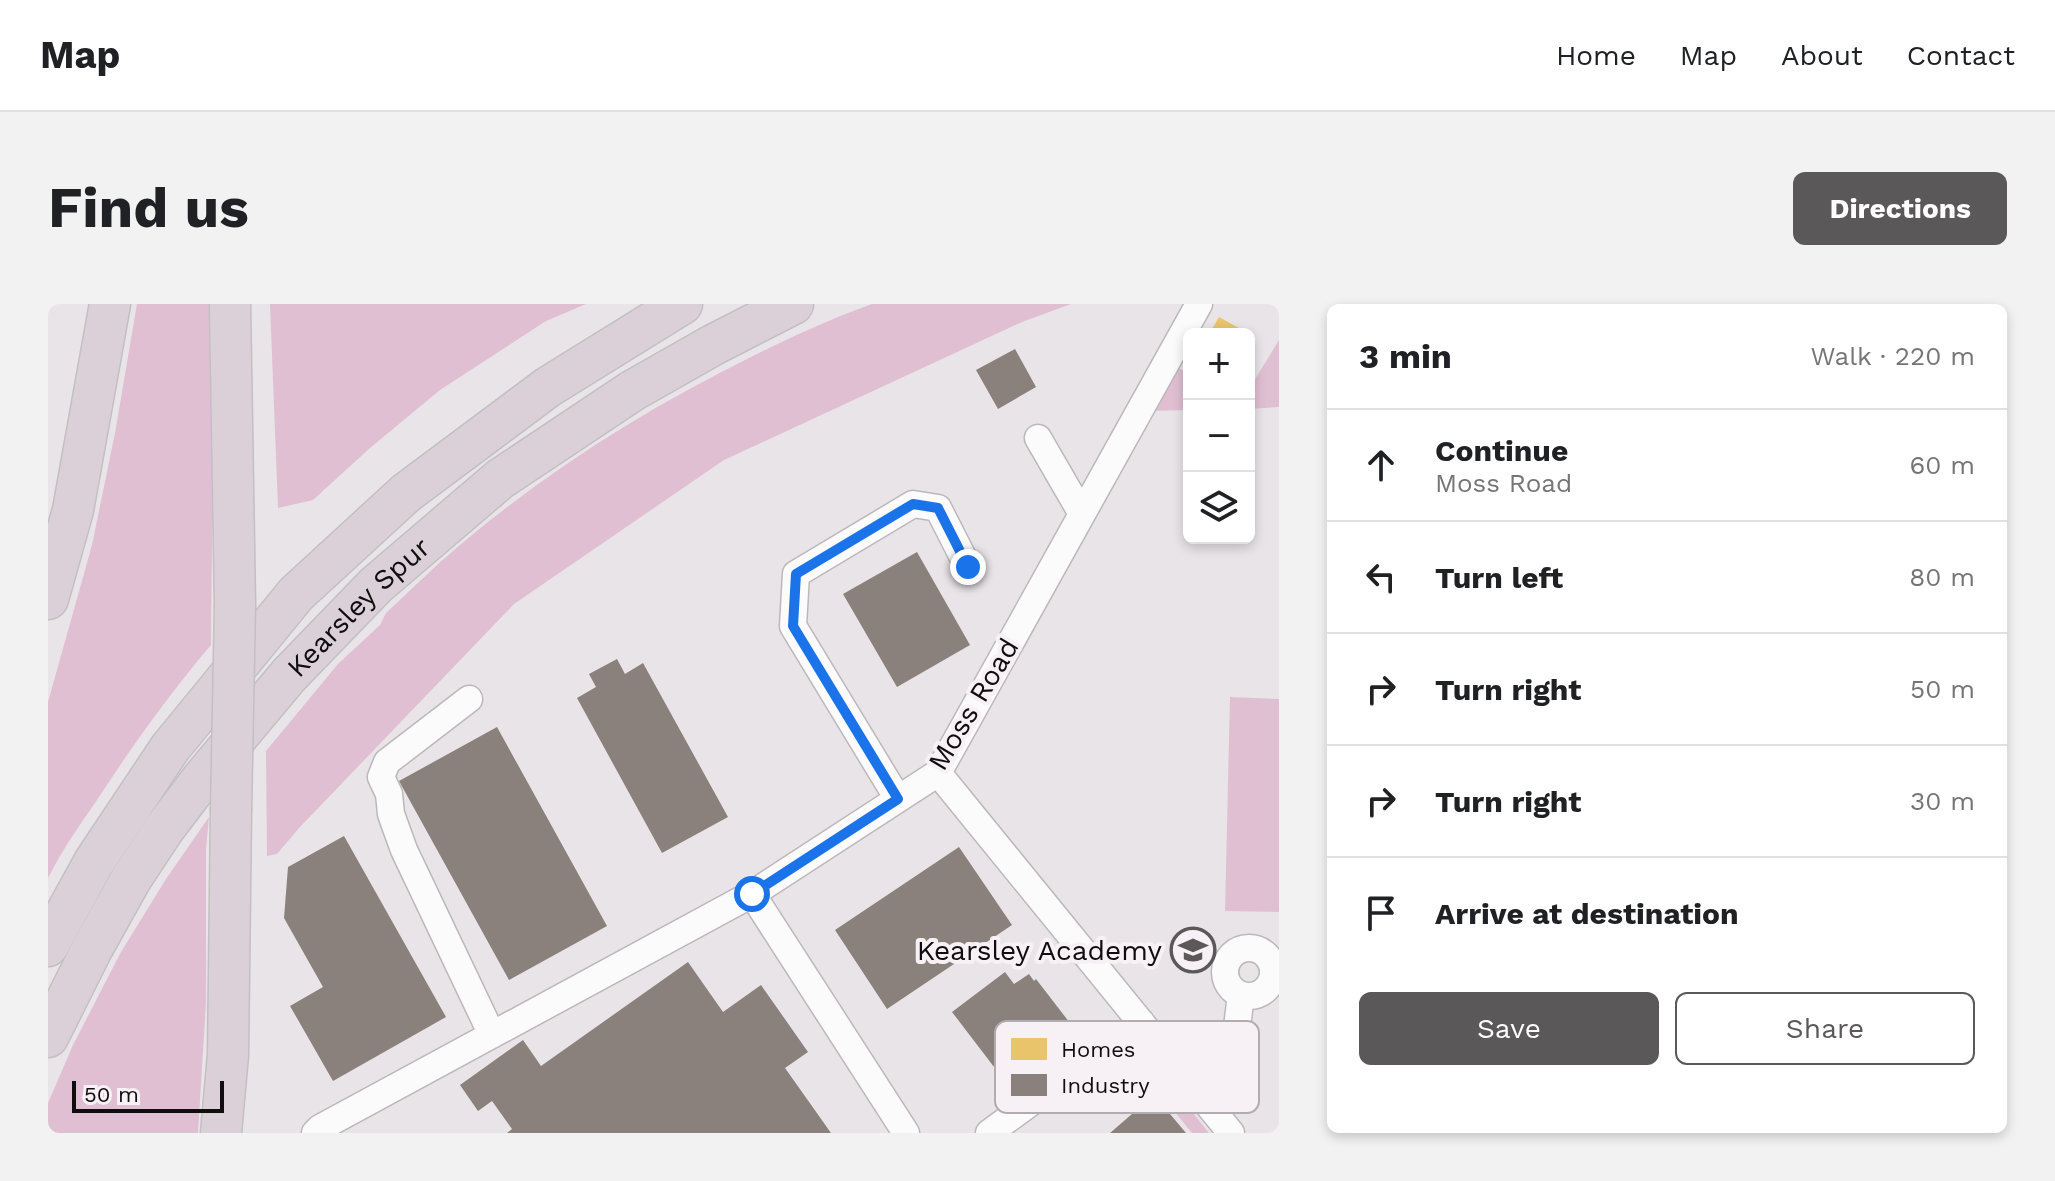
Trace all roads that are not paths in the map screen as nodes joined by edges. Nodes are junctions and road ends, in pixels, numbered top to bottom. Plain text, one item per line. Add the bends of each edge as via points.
1 (110, 304) edge
2 (230, 304) edge
3 (682, 304) edge
4 (793, 304) edge
5 (1199, 304) edge
6 (1038, 438) dead end
7 (1082, 514) junction
8 (968, 567) dead end
9 (48, 599) edge
10 (469, 699) dead end
11 (938, 773) junction
12 (898, 799) junction
13 (752, 894) junction
14 (48, 946) edge
15 (1275, 981) edge
16 (1241, 995) junction
17 (1140, 1021) edge
18 (1238, 1021) edge
19 (492, 1035) junction
20 (48, 1037) edge
21 (1016, 1113) edge
22 (1215, 1113) edge
23 (221, 1133) edge
24 (315, 1133) edge
25 (906, 1133) edge
26 (989, 1133) edge
27 (1231, 1133) edge

1 - 9 highway via 73,510
2 - 23 highway, bridge via 235,605 228,1055
3 - 14 highway, Kearsley Spur via 548,387 429,475 296,594 170,748 94,862
4 - 20 highway, Kearsley Spur via 632,391 500,479 376,585 289,675 164,829 131,879
5 - 7 street, Moss Road
6 - 7 street
7 - 11 street, Moss Road
8 - 12 street via 938,508 913,504 796,574 793,626
10 - 19 street via 387,762 381,777 404,850
11 - 12 street, Moss Road
11 - 17 street
12 - 13 street, Moss Road
13 - 19 street, Moss Road
13 - 25 street
15 - 16 street via 1256,995
15 - 16 street via 1261,952 1239,951 1227,962 1226,978
16 - 18 street
19 - 24 street, Moss Road
21 - 26 street
22 - 27 street

